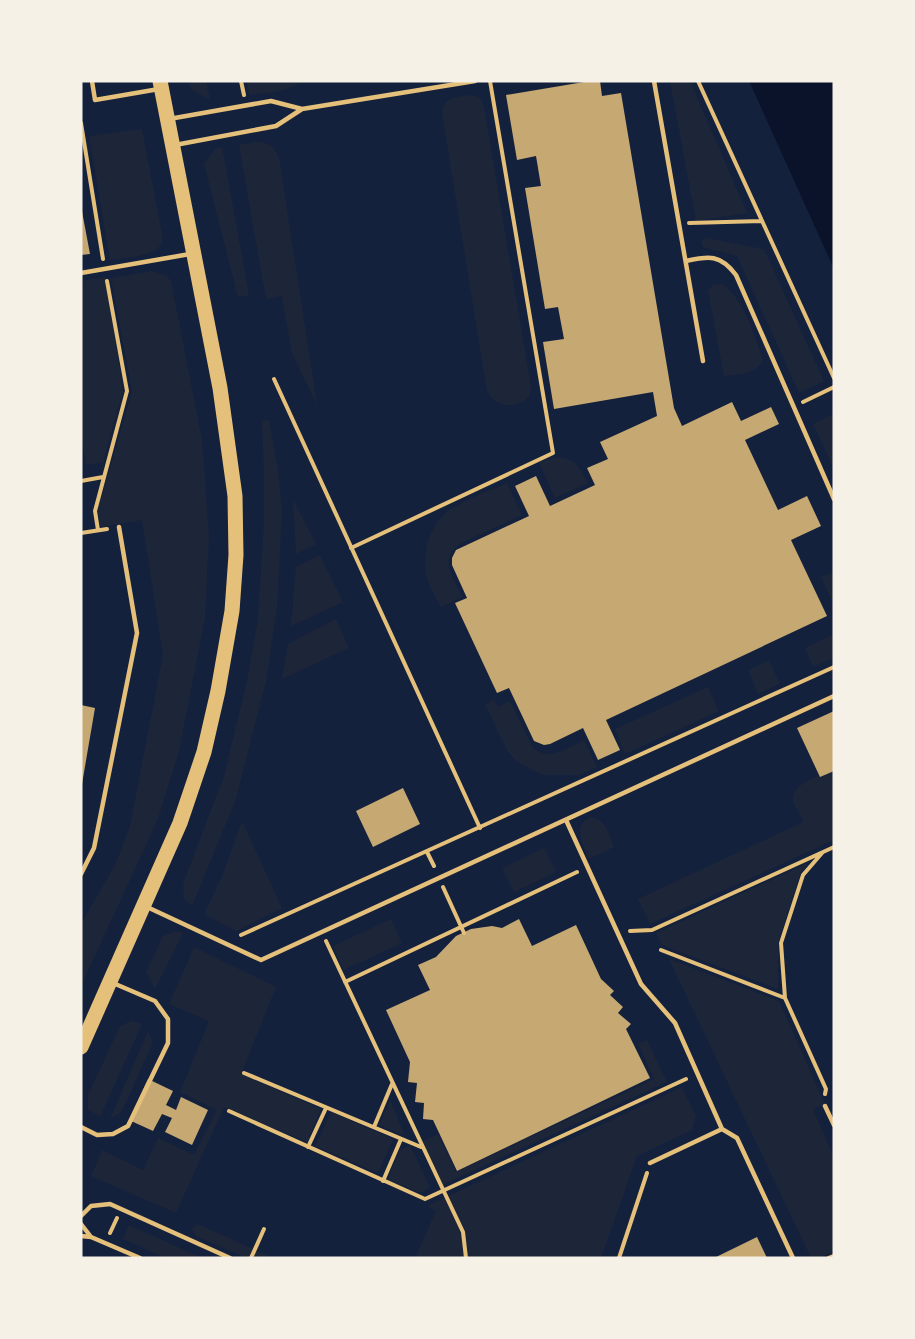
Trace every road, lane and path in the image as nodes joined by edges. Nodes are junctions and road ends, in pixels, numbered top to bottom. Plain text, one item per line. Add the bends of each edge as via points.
1 (92, 81) edge
2 (475, 81) edge
3 (490, 81) edge
4 (654, 81) edge
5 (698, 81) edge
6 (161, 85) edge
7 (302, 109) junction
8 (168, 120) junction
9 (81, 123) edge
10 (173, 145) junction
11 (762, 221) junction
12 (679, 224) junction
13 (192, 254) junction
14 (686, 261) junction
15 (105, 269) junction
16 (81, 273) edge
17 (703, 361) dead end
18 (834, 378) edge
19 (274, 379) dead end
20 (834, 387) edge
21 (794, 406) junction
22 (103, 477) junction
23 (81, 481) edge
24 (834, 499) edge
25 (119, 527) joint
26 (98, 530) junction
27 (81, 533) edge
28 (351, 548) junction
29 (834, 667) edge
30 (834, 696) edge
31 (566, 820) junction
32 (480, 828) junction
33 (834, 847) edge
34 (427, 852) junction
35 (822, 853) junction
36 (587, 867) junction
37 (81, 874) edge
38 (439, 878) junction
39 (144, 905) junction
40 (462, 927) junction
41 (233, 932) dead end
42 (322, 932) junction
43 (617, 932) junction
44 (464, 933) dead end
45 (661, 950) dead end
46 (111, 982) junction
47 (345, 982) junction
48 (785, 998) junction
49 (84, 1029) edge
50 (81, 1047) edge
51 (244, 1073) dead end
52 (698, 1073) junction
53 (392, 1083) junction
54 (825, 1106) joint
55 (326, 1107) junction
56 (229, 1111) dead end
57 (834, 1125) edge
58 (81, 1127) edge
59 (374, 1128) junction
60 (722, 1129) junction
61 (401, 1139) junction
62 (308, 1147) junction
63 (422, 1147) junction
64 (650, 1163) joint
65 (383, 1181) junction
66 (443, 1191) junction
67 (81, 1216) edge
68 (81, 1224) edge
69 (264, 1229) dead end
70 (81, 1236) edge
71 (91, 1237) junction
72 (834, 1256) edge
73 (140, 1258) edge
74 (230, 1258) edge
75 (251, 1258) edge
76 (466, 1258) edge
77 (619, 1258) edge
78 (793, 1258) edge
79 (830, 1258) edge

1 - 6 lane via 95,100
2 - 7 lane
3 - 28 path via 553,453
4 - 12 lane
5 - 11 path
6 - 8 main road
7 - 8 lane via 271,100
7 - 10 lane via 276,126
8 - 10 main road
9 - 15 path
10 - 13 main road
11 - 12 path
11 - 18 path
12 - 14 lane
13 - 15 lane
13 - 39 main road via 220,388 234,495 236,555 232,611 204,752 180,824
14 - 17 lane
14 - 21 lane via 716,258 736,275
15 - 16 lane
15 - 22 path via 127,391
19 - 28 path
20 - 21 path
21 - 24 lane
22 - 23 path
22 - 26 path via 95,511
25 - 26 path
25 - 37 lane via 137,633 94,848
26 - 27 path
28 - 32 path
29 - 32 path
30 - 31 lane
31 - 36 lane
31 - 38 lane
32 - 34 path
33 - 35 path
34 - 38 path
34 - 41 path via 242,936
35 - 43 path via 651,930
35 - 48 path via 803,875 781,943
36 - 40 path
36 - 43 lane
38 - 40 path
38 - 42 lane
39 - 42 lane via 261,960
39 - 46 main road
40 - 44 path
40 - 47 path
42 - 47 path
43 - 52 lane via 641,984 675,1023
45 - 48 path
46 - 49 main road
46 - 58 lane via 155,1001 168,1019 168,1043 128,1126 113,1134 97,1135
47 - 53 path
48 - 54 path via 826,1089
49 - 50 main road
51 - 55 path
52 - 60 lane
52 - 66 path
53 - 59 path
53 - 63 path
54 - 57 lane
55 - 59 path
55 - 62 path
56 - 62 path
59 - 61 path
60 - 64 lane
60 - 78 lane via 737,1138
61 - 63 path
61 - 65 path
62 - 65 path
63 - 66 path
64 - 77 path
65 - 66 path via 425,1199
66 - 76 path via 462,1232
67 - 74 lane via 91,1206 110,1204
68 - 71 lane
69 - 75 path
70 - 71 lane
71 - 73 lane
72 - 79 lane

